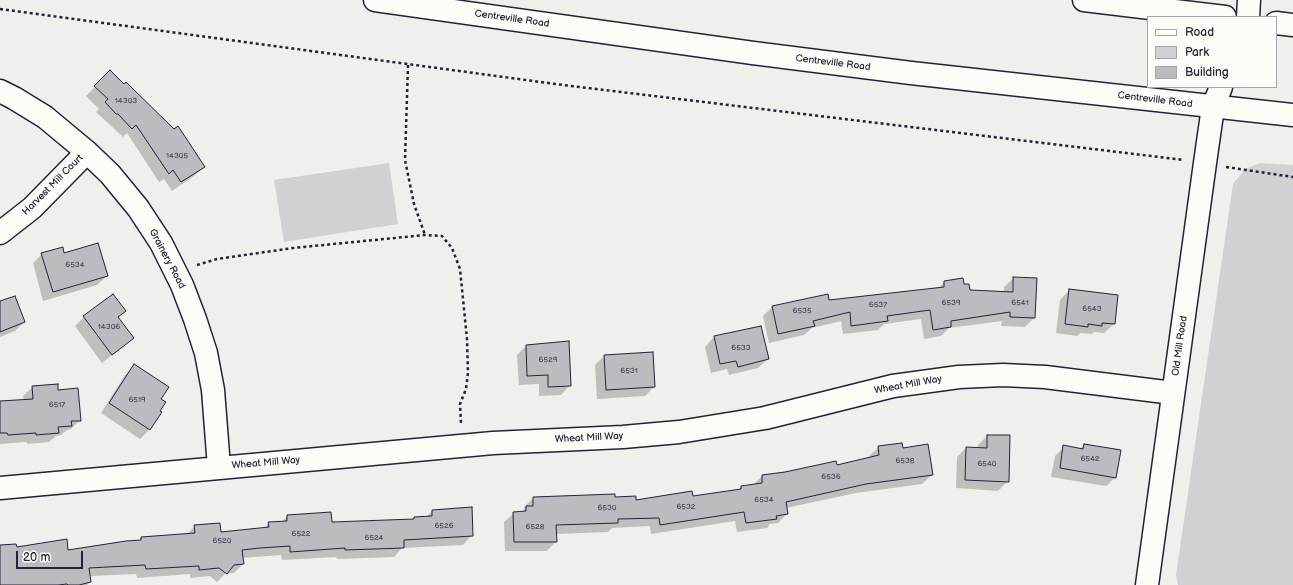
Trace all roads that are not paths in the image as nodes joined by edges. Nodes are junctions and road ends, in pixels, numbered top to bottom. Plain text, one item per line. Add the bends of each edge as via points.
1 (374, 0) edge
2 (1084, 0) edge
3 (1249, 0) edge
4 (1203, 10) edge
5 (1223, 16) edge
6 (1248, 16) edge
7 (1277, 23) edge
8 (1293, 25) edge
9 (1220, 88) edge
10 (0, 91) edge
11 (1212, 97) edge
12 (1293, 116) edge
13 (87, 152) junction
14 (0, 233) edge
15 (1173, 393) junction
16 (219, 467) junction
17 (0, 488) edge
18 (1147, 585) edge

1 - 11 main road, Centreville Road via 911,73
2 - 4 main road
3 - 6 main road
4 - 5 main road
7 - 8 main road
9 - 11 main road, Old Mill Road
10 - 13 main road, Grainery Road via 45,117
11 - 12 main road, Centreville Road
11 - 15 main road, Old Mill Road
13 - 14 main road, Harvest Mill Court via 32,208
13 - 16 main road, Grainery Road via 110,174 138,208 161,243 196,319 213,390
15 - 16 main road, Wheat Mill Way via 1045,377 959,377 893,386 765,418 679,432 464,445
15 - 18 main road, Old Mill Road
16 - 17 main road, Wheat Mill Way

